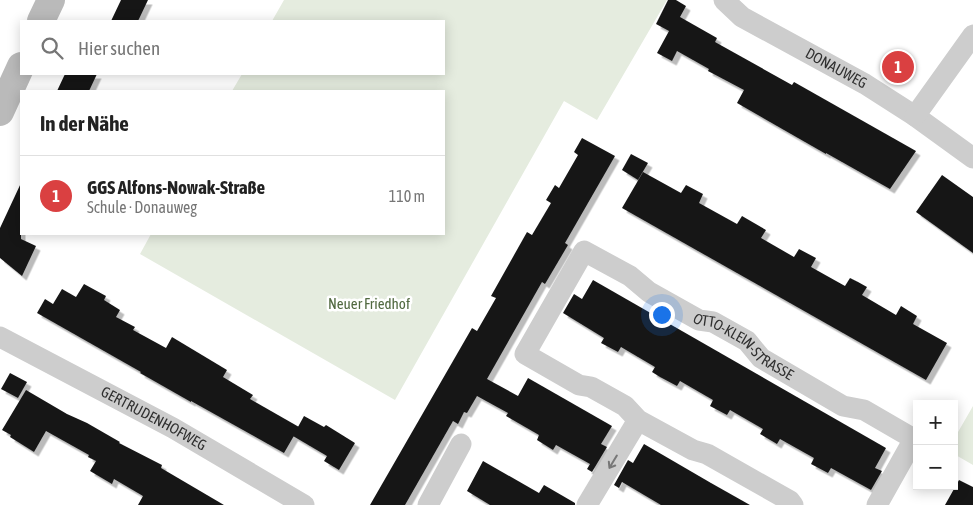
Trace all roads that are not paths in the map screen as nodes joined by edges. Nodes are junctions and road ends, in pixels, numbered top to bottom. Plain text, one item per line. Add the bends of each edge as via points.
1 (51, 0) edge
2 (724, 0) edge
3 (41, 20) edge
4 (973, 35) edge
5 (20, 68) edge
6 (0, 112) edge
7 (915, 116) junction
8 (973, 158) edge
9 (0, 337) edge
10 (638, 420) junction
11 (461, 444) dead end
12 (304, 505) edge
13 (428, 505) edge
14 (587, 505) edge
15 (793, 505) edge
16 (877, 505) edge

1 - 3 street
2 - 7 street, DONAUWEG via 742,17 865,84
4 - 7 street
5 - 6 street
7 - 8 street, DONAUWEG
9 - 12 street, GERTRUDENHOFWEG via 173,428
10 -> 14 street
10 - 15 street, OTTO-KLEIN-STRASSE via 693,450 707,454
10 - 16 street, OTTO-KLEIN-STRASSE via 625,406 591,386 580,385 525,354 584,251 698,320 713,322 747,342 761,358 843,406 864,410 914,439
11 - 13 street

